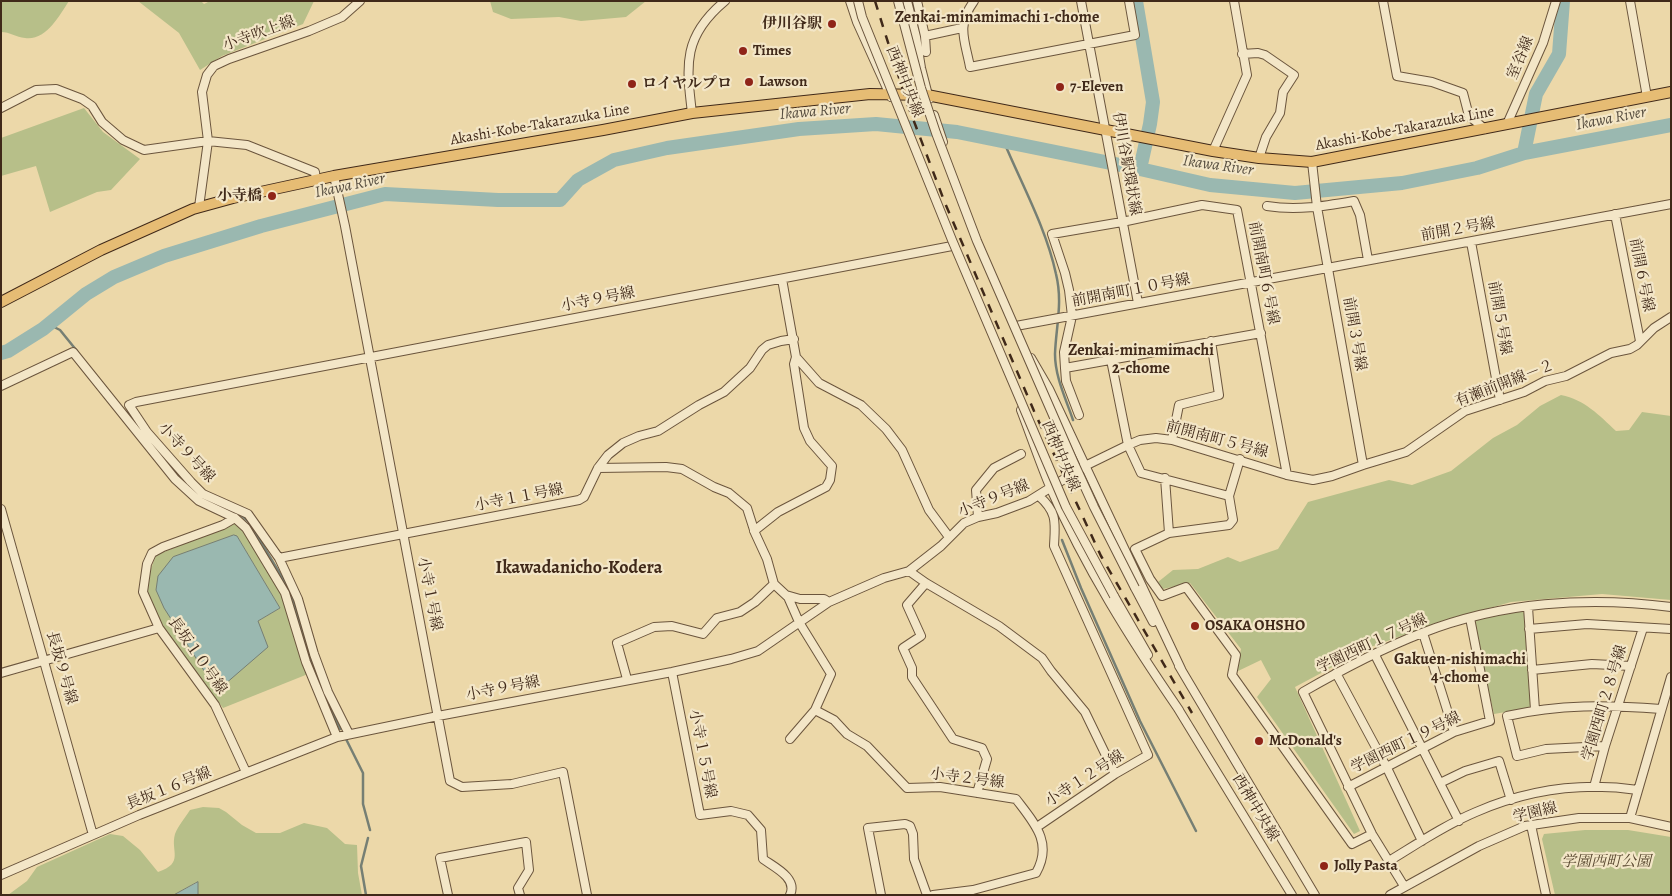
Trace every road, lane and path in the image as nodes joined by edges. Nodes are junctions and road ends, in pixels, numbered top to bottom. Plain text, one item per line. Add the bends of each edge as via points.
1 (360, 1) edge
2 (725, 1) edge
3 (850, 1) edge
4 (858, 1) edge
5 (898, 1) edge
6 (907, 1) edge
7 (917, 1) edge
8 (974, 1) edge
9 (1081, 1) edge
10 (1129, 1) edge
11 (1234, 1) edge
12 (1383, 1) edge
13 (1556, 1) edge
14 (1630, 1) edge
15 (962, 28) junction
16 (925, 36) junction
17 (1090, 45) junction
18 (926, 52) dead end
19 (1242, 54) junction
20 (1671, 92) edge
21 (927, 95) junction
22 (892, 98) junction
23 (1647, 98) junction
24 (1, 108) edge
25 (692, 113) junction
26 (1507, 124) junction
27 (1485, 129) junction
28 (1107, 134) junction
29 (208, 141) junction
30 (1214, 151) junction
31 (1259, 158) junction
32 (1313, 166) junction
33 (334, 176) junction
34 (316, 180) junction
35 (1671, 204) edge
36 (1268, 206) dead end
37 (199, 207) junction
38 (1317, 207) junction
39 (1615, 214) junction
40 (1122, 222) junction
41 (1472, 242) junction
42 (952, 246) junction
43 (1368, 260) junction
44 (1328, 267) junction
45 (782, 279) junction
46 (1250, 282) junction
47 (1, 302) edge
48 (1138, 302) junction
49 (1070, 316) junction
50 (1671, 317) edge
51 (1016, 326) junction
52 (1261, 333) junction
53 (794, 339) junction
54 (1211, 341) junction
55 (1640, 341) junction
56 (796, 357) junction
57 (370, 358) junction
58 (1111, 360) junction
59 (1065, 368) junction
60 (1, 386) edge
61 (1500, 400) junction
62 (124, 408) junction
63 (1079, 415) dead end
64 (1172, 440) junction
65 (1128, 444) junction
66 (1021, 454) dead end
67 (1240, 460) junction
68 (1363, 465) junction
69 (1085, 466) junction
70 (598, 468) junction
71 (1288, 475) junction
72 (1165, 478) junction
73 (1051, 489) junction
74 (1039, 496) junction
75 (1229, 496) junction
76 (1, 509) edge
77 (978, 517) junction
78 (235, 518) junction
79 (754, 531) junction
80 (1170, 533) junction
81 (404, 534) junction
82 (949, 538) junction
83 (279, 558) junction
84 (909, 571) junction
85 (926, 583) junction
86 (774, 584) junction
87 (786, 595) junction
88 (829, 602) junction
89 (1671, 606) edge
90 (1528, 607) junction
91 (297, 612) junction
92 (1470, 618) junction
93 (799, 622) junction
94 (159, 628) junction
95 (1643, 628) junction
96 (1529, 629) junction
97 (1671, 629) edge
98 (1423, 633) junction
99 (1374, 655) junction
100 (44, 660) junction
101 (1630, 666) junction
102 (1181, 669) junction
103 (1532, 670) junction
104 (672, 672) junction
105 (1, 673) edge
106 (1336, 673) junction
107 (1671, 677) edge
108 (627, 679) junction
109 (1618, 706) junction
110 (815, 710) junction
111 (1179, 710) junction
112 (1535, 710) junction
113 (1661, 710) junction
114 (438, 716) junction
115 (1454, 732) junction
116 (349, 734) junction
117 (337, 737) junction
118 (790, 739) dead end
119 (1605, 746) junction
120 (1422, 748) junction
121 (1387, 768) junction
122 (246, 772) junction
123 (1115, 774) junction
124 (1440, 783) junction
125 (1348, 787) junction
126 (1594, 787) junction
127 (1638, 790) junction
128 (977, 793) junction
129 (1510, 800) junction
130 (1630, 818) junction
131 (1459, 821) junction
132 (1530, 825) junction
133 (1037, 827) junction
134 (1671, 827) edge
135 (1372, 834) junction
136 (93, 835) junction
137 (1422, 841) junction
138 (1389, 861) junction
139 (1, 875) edge
140 (1404, 886) junction
141 (448, 895) edge
142 (520, 895) edge
143 (587, 895) edge
144 (790, 895) edge
145 (881, 895) edge
146 (927, 895) edge
147 (933, 895) edge
148 (1292, 895) edge
149 (1315, 895) edge
150 (1390, 895) edge
151 (1546, 895) edge

1 - 29 street, 小寺吹上線 via 342,17 214,66 207,75 202,92
2 - 25 street via 708,17 689,55
3 - 22 street, 西神中央線
4 - 111 street, 西神中央線, bridge via 952,240 1066,507
5 - 102 street, 西神中央線, bridge via 920,88 977,241 1094,507
6 - 21 street, 西神中央線
7 - 16 street
8 - 15 street via 965,13
9 - 17 street, 伊川谷駅環状線
10 - 17 street via 1135,35
11 - 19 street
12 - 27 street via 1397,76 1432,82 1463,93 1469,116
13 - 26 street, 室谷線 via 1543,43
14 - 23 street
15 - 16 street
15 - 17 street via 970,68
16 - 18 street
17 - 28 street, 伊川谷駅環状線
19 - 30 street via 1247,75
19 - 31 street via 1265,55 1294,75 1283,92 1280,113 1266,137
20 - 23 main road, Akashi-Kobe-Takarazuka Line
21 - 22 main road, Akashi-Kobe-Takarazuka Line
21 - 28 main road, Akashi-Kobe-Takarazuka Line
21 - 51 street, 西神中央線, bridge via 953,171
22 - 25 main road, Akashi-Kobe-Takarazuka Line via 870,94
22 - 42 street, 西神中央線, bridge
23 - 26 main road, Akashi-Kobe-Takarazuka Line
24 - 29 street via 36,90 56,89 92,106 102,122 123,140 144,150
25 - 33 main road, Akashi-Kobe-Takarazuka Line
26 - 27 main road, Akashi-Kobe-Takarazuka Line
27 - 32 main road, Akashi-Kobe-Takarazuka Line
28 - 30 main road, Akashi-Kobe-Takarazuka Line
28 - 40 street, 伊川谷駅環状線
29 - 34 street via 246,146 315,172
29 - 37 street, 小寺吹上線
30 - 31 main road, Akashi-Kobe-Takarazuka Line
31 - 32 main road, Akashi-Kobe-Takarazuka Line
32 - 38 street, 前開３号線
33 - 34 main road, Akashi-Kobe-Takarazuka Line
33 - 57 street, 小寺１号線
34 - 37 main road, Akashi-Kobe-Takarazuka Line
35 - 39 street, 前開２号線
36 - 38 street via 1285,209
37 - 47 main road, Akashi-Kobe-Takarazuka Line via 101,250
38 - 43 street via 1354,201 1360,215
38 - 44 street, 前開３号線
39 - 41 street, 前開２号線
39 - 55 street, 前開６号線
40 - 46 street, 前開南町６号線 via 1202,205 1237,210
40 - 48 street, 伊川谷駅環状線
40 - 49 street, 前開南町６号線 via 1052,234 1065,273
41 - 43 street, 前開２号線
41 - 61 street, 前開５号線
42 - 45 street, 小寺９号線
42 - 73 street, 西神中央線
43 - 44 street, 前開２号線
44 - 46 street, 前開２号線
44 - 68 street, 前開３号線
45 - 53 street
45 - 57 street, 小寺９号線
46 - 48 street, 前開南町１０号線
46 - 52 street, 前開南町６号線
48 - 49 street, 前開南町１０号線
49 - 51 street, 前開南町１０号線
49 - 59 street, 前開南町６号線 via 1064,352
50 - 55 street, 有瀬前開線－２
51 - 69 street, 西神中央線
52 - 54 street
52 - 71 street, 前開南町６号線
53 - 56 street
53 - 70 street, 小寺１１号線 via 768,345 750,368 724,392 658,431 623,444 608,454
54 - 58 street
54 - 64 street via 1219,396 1179,405
55 - 61 street, 有瀬前開線－２ via 1630,349 1611,353 1566,376
56 - 79 street via 794,364 804,428 810,441 832,466 830,480 826,487 778,512
56 - 82 street via 819,383 861,405 886,429 902,450 929,510
57 - 62 street, 小寺９号線 via 136,402
57 - 81 street, 小寺１号線
58 - 59 street
58 - 65 street
59 - 63 street, 前開南町６号線 via 1066,381
60 - 62 street via 73,352
61 - 68 street, 有瀬前開線－２ via 1465,411 1406,452
62 - 78 street via 175,479 199,501
62 - 83 street, 小寺９号線 via 203,494 248,514
64 - 65 street, 前開南町５号線 via 1156,438
64 - 67 street, 前開南町５号線
65 - 69 street, 前開南町５号線
65 - 72 street via 1141,473
66 - 77 street via 994,468 976,490
67 - 71 street, 前開南町５号線
67 - 75 street
68 - 71 street, 有瀬前開線－２ via 1313,480
69 - 73 street, 小寺９号線
69 - 102 street, 西神中央線
70 - 79 street via 682,469 730,493 746,508
70 - 81 street, 小寺１１号線 via 584,497 579,500
72 - 75 street
72 - 80 street
73 - 74 street, 小寺９号線
73 - 111 street, 西神中央線 via 1102,591
74 - 77 street, 小寺９号線 via 998,513
74 - 123 street, 小寺１２号線 via 1056,519 1054,546 1148,755
75 - 80 street via 1234,520 1229,525
76 - 100 street, 長坂９号線
77 - 82 street, 小寺９号線 via 964,523
78 - 91 street via 246,528
78 - 94 street, 長坂１０号線 via 152,553 143,592
79 - 86 street
80 - 135 street via 1135,549 1150,579 1162,596 1186,588 1236,655 1232,675 1352,844
81 - 83 street, 小寺１１号線
81 - 114 street, 小寺１号線
82 - 84 street, 小寺９号線
83 - 91 street, 小寺９号線 via 298,600
84 - 85 street
84 - 88 street, 小寺９号線 via 884,578
85 - 123 street via 999,626 1042,658 1085,712
85 - 128 street via 907,605 921,636 903,648 912,668 912,677 953,740 982,748 987,758
86 - 87 street
86 - 108 street via 740,612 718,618 703,634 672,626 654,627 617,643
87 - 88 street
87 - 93 street
88 - 93 street, 小寺９号線
89 - 90 street, 学園西町１７号線 via 1601,601
90 - 92 street, 学園西町１７号線
90 - 96 street
91 - 116 street, 小寺９号線 via 328,692
91 - 117 street via 306,662
92 - 98 street, 学園西町１７号線
92 - 115 street, 学園西町１９号線 via 1490,721
93 - 104 street, 小寺９号線 via 758,651
93 - 110 street via 831,674
94 - 100 street
94 - 122 street, 長坂１０号線 via 215,705
95 - 96 street via 1587,624
95 - 97 street
95 - 101 street, 学園西町２８号線
96 - 103 street
98 - 99 street, 学園西町１７号線
98 - 115 street
99 - 106 street, 学園西町１７号線
99 - 120 street
100 - 105 street
100 - 136 street, 長坂９号線
101 - 103 street via 1592,664
101 - 109 street, 学園西町２８号線
102 - 149 street, 西神中央線
103 - 112 street
104 - 108 street, 小寺９号線
104 - 144 street, 小寺１５号線 via 700,815 731,811 748,815 762,830 763,859 792,883
106 - 121 street
106 - 125 street, 学園西町１７号線 via 1303,692
107 - 113 street
108 - 114 street, 小寺９号線
109 - 112 street
109 - 113 street
109 - 119 street, 学園西町２８号線
110 - 118 street
110 - 128 street, 小寺２号線 via 834,720 847,734 867,746 907,788 940,787
111 - 148 street, 西神中央線
112 - 119 street via 1507,716 1517,756 1546,749
113 - 127 street
114 - 116 street, 小寺９号線
114 - 143 street, 小寺１号線 via 450,781 462,787 512,784 563,772
115 - 120 street, 学園西町１９号線
116 - 117 street, 長坂１６号線
117 - 122 street, 長坂１６号線
119 - 126 street, 学園西町２８号線
120 - 121 street, 学園西町１９号線
120 - 124 street
121 - 125 street, 学園西町１９号線
121 - 137 street
122 - 136 street, 長坂１６号線
123 - 133 street, 小寺１２号線
124 - 129 street via 1499,761
124 - 131 street
125 - 135 street, 学園西町１７号線
126 - 127 street
126 - 129 street via 1556,789
127 - 130 street
128 - 133 street, 小寺２号線 via 1016,800
129 - 131 street
130 - 132 street, 学園線 via 1579,818
130 - 134 street, 学園線
131 - 137 street
132 - 140 street, 学園線 via 1479,846
132 - 151 street
133 - 147 street, 小寺２号線 via 1043,844 1043,861 1036,873 974,890
135 - 138 street, 学園西町１７号線
136 - 139 street, 長坂１６号線
137 - 138 street
138 - 140 street, 学園西町１７号線
140 - 150 street, 学園線
141 - 142 street via 440,858 526,842 529,870 518,888
145 - 146 street via 868,828 905,824 910,826 913,834 914,858

